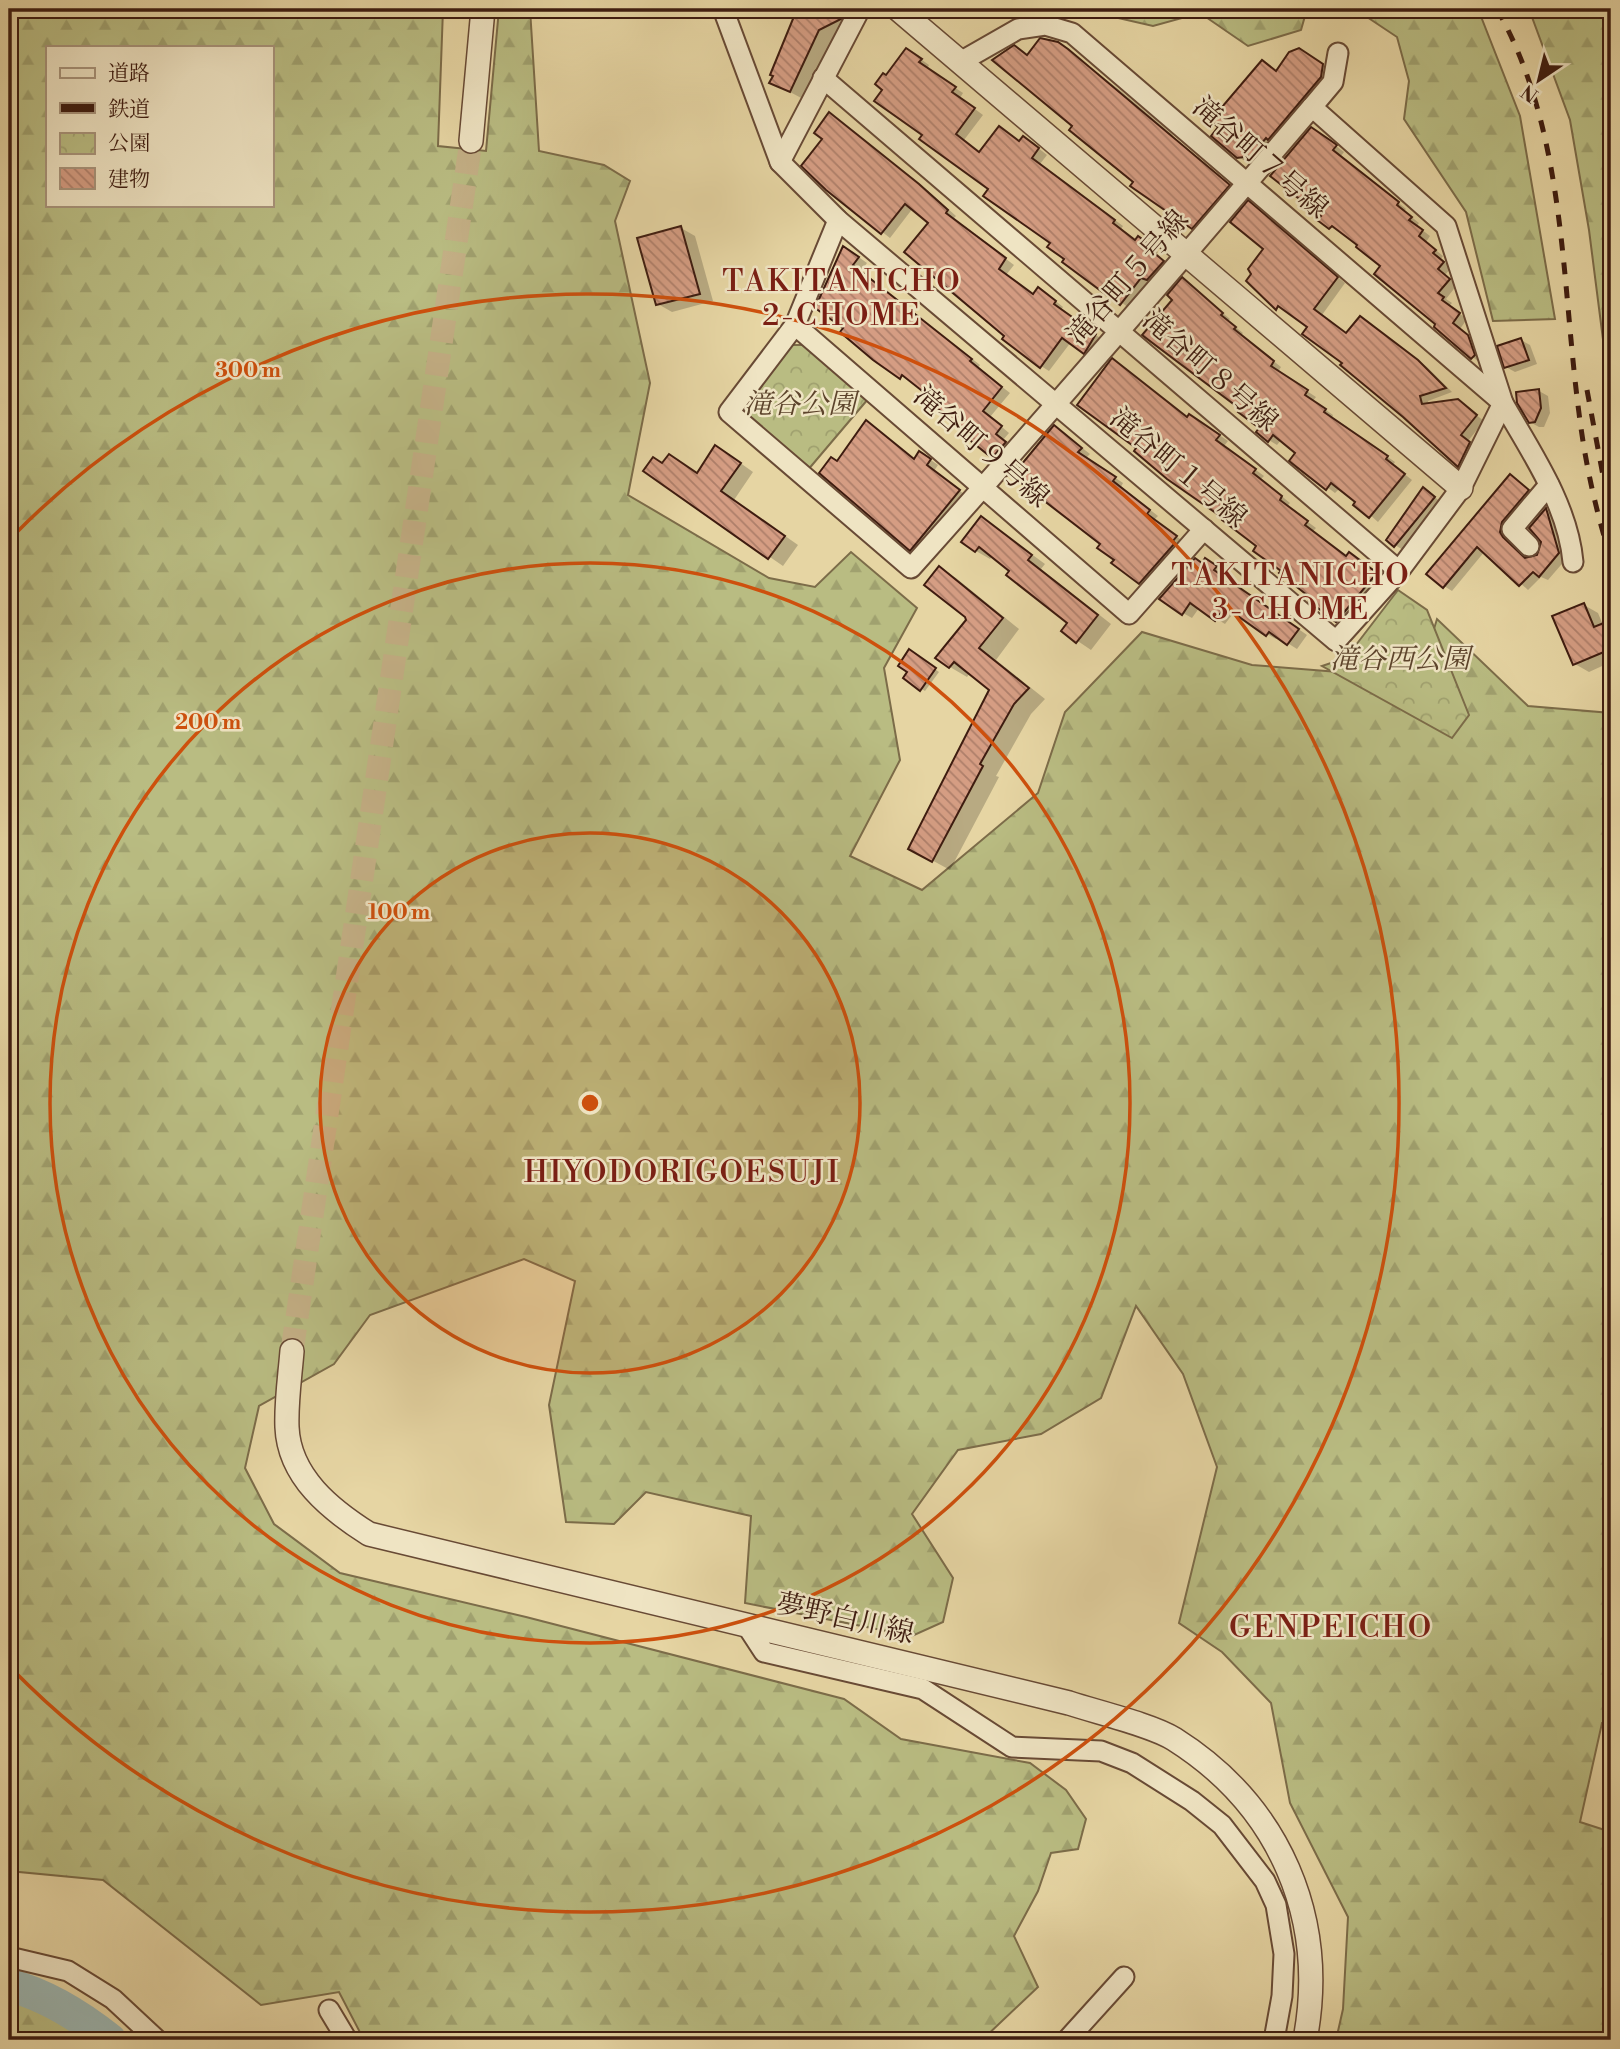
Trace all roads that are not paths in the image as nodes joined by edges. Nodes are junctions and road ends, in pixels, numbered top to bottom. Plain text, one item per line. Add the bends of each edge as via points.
1 (483, 9) edge
2 (723, 9) edge
3 (860, 9) edge
4 (898, 9) edge
5 (1338, 52) dead end
6 (962, 61) junction
7 (823, 78) junction
8 (1312, 107) junction
9 (471, 141) tunnel mouth
10 (780, 162) junction
11 (1247, 184) junction
12 (838, 220) junction
13 (1185, 255) junction
14 (795, 325) junction
15 (1120, 330) junction
16 (1503, 402) junction
17 (1056, 404) junction
18 (1549, 485) junction
19 (985, 486) junction
20 (1461, 488) junction
21 (1204, 529) junction
22 (1529, 546) dead end
23 (1573, 562) dead end
24 (1399, 571) junction
25 (292, 1352) tunnel mouth
26 (747, 1626) junction
27 (9, 1956) edge
28 (1124, 1977) dead end
29 (329, 2010) dead end
30 (1305, 2038) edge
31 (157, 2040) edge
32 (347, 2040) edge
33 (1067, 2040) edge
34 (1274, 2040) edge

1 - 9 street
2 - 10 street, 滝谷町１号線
3 - 7 street
4 - 6 street
5 - 8 street, 滝谷町５号線 via 1333,82
6 - 11 street, 滝谷町７号線 via 1018,29 1045,25 1072,33
6 - 13 street
7 - 10 street
7 - 15 street, 滝谷町８号線
8 - 11 street, 滝谷町５号線
8 - 16 street via 1446,226
10 - 12 street, 滝谷町１号線
11 - 13 street, 滝谷町５号線
11 - 16 street, 滝谷町７号線
12 - 14 street
12 - 17 street, 滝谷町１号線
13 - 15 street, 滝谷町５号線
13 - 20 street
14 - 19 street, 滝谷町９号線
14 - 19 street, 滝谷町５号線 via 729,412 911,568
15 - 17 street, 滝谷町５号線
15 - 24 street, 滝谷町８号線
16 - 18 street
16 - 20 street
17 - 19 street, 滝谷町５号線
17 - 21 street, 滝谷町１号線
18 - 22 street via 1513,530
18 - 23 street via 1572,543
19 - 21 street, 滝谷町９号線 via 1129,614
20 - 24 street, 滝谷町１号線
21 - 24 street, 滝谷町１号線 via 1336,641
25 - 26 street, 夢野白川線 via 287,1429 292,1451 316,1494 369,1534
26 - 30 street, 夢野白川線 via 1069,1703 1172,1737 1238,1789 1273,1836 1299,1895 1311,1957 1312,2001
26 - 34 street via 764,1652 923,1689 1012,1747 1101,1751 1132,1763 1192,1801 1222,1825 1265,1881 1276,1905 1284,1954
27 - 31 street via 68,1971 113,1998
28 - 33 street
29 - 32 street

